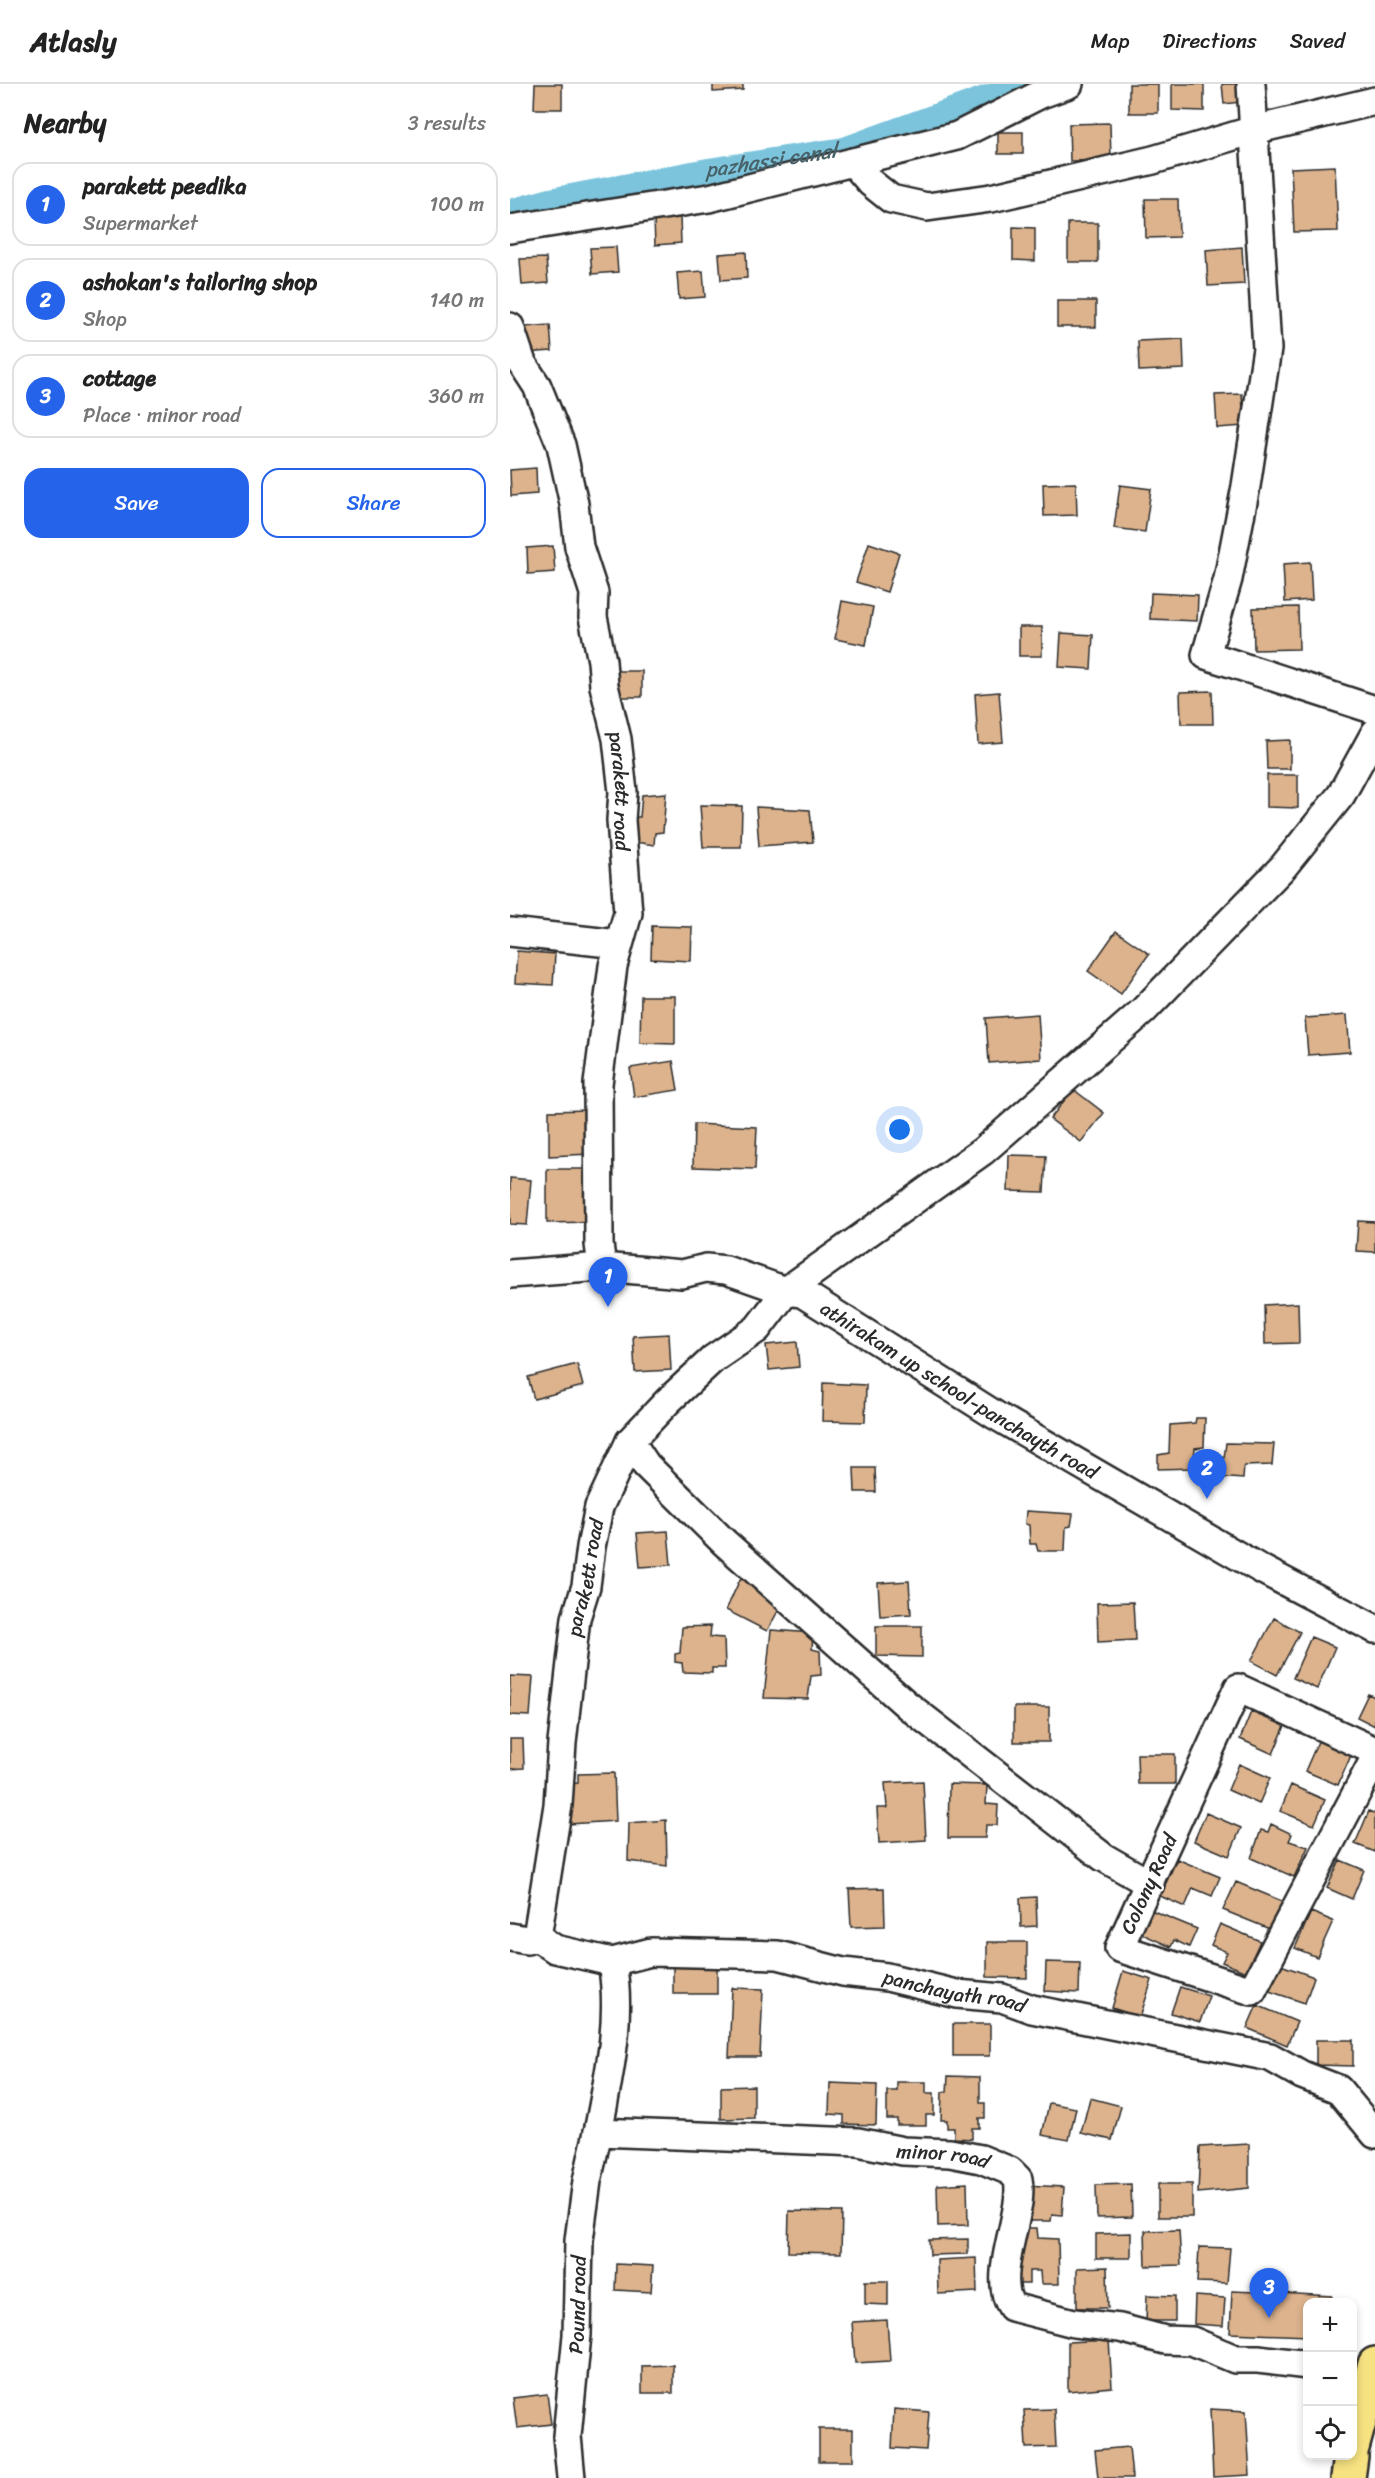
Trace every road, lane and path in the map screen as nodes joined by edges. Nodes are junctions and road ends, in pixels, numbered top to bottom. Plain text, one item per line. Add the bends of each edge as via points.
1 (1069, 84) edge
2 (1251, 84) edge
3 (1375, 100) edge
4 (1254, 130) junction
5 (853, 162) junction
6 (510, 229) edge
7 (510, 327) edge
8 (1375, 710) edge
9 (1375, 733) edge
10 (510, 932) edge
11 (618, 944) junction
12 (602, 1267) junction
13 (510, 1274) edge
14 (786, 1291) junction
15 (630, 1441) junction
16 (1375, 1629) edge
17 (1375, 1751) edge
18 (1375, 1758) edge
19 (1150, 1884) junction
20 (510, 1937) edge
21 (537, 1937) junction
22 (612, 1962) junction
23 (598, 2132) junction
24 (1375, 2134) edge
25 (1303, 2364) edge
26 (1367, 2368) edge
27 (1369, 2404) edge
28 (1357, 2437) edge
29 (1350, 2460) edge
30 (571, 2478) edge
31 (1348, 2478) edge

1 - 5 street via 957,136
2 - 4 street
3 - 4 street
4 - 5 street via 1153,160 991,198 927,207 891,199
4 - 8 street via 1267,349 1228,579 1206,655
5 - 6 street via 710,198
7 - 11 street, parakett road via 522,363 537,386 561,445 579,547 594,593 593,617 617,739 623,792 621,820 628,913
9 - 14 street, parakett road via 1341,795 1283,867 1143,1011 982,1151
10 - 11 street
11 - 12 street, parakett road via 598,1084
12 - 13 street, athirakam up school-panchayth road
12 - 14 street, athirakam up school-panchayth road via 682,1274 706,1268 726,1270
14 - 15 street, parakett road via 757,1329 713,1359
14 - 16 street, athirakam up school-panchayth road via 802,1293 995,1415 1259,1568
15 - 19 street via 646,1465 725,1543 907,1705 1103,1857
15 - 21 street, parakett road via 599,1508 586,1586 576,1618 558,1805
17 - 19 street, Colony Road via 1238,1688
18 - 19 street, Colony Road via 1252,1991 1119,1948
20 - 21 street, panchayath road via 527,1941
21 - 22 street, panchayath road via 555,1949
22 - 23 street via 616,2019
22 - 24 street, panchayath road via 651,1952 778,1955 843,1972 886,1977 957,1994 1002,1998 1032,2009 1270,2057 1338,2089
23 - 25 street, minor road via 831,2140 981,2159 1018,2178 1019,2198 1005,2273 1005,2292 1012,2307 1074,2323 1120,2328 1165,2340 1192,2341 1235,2359
23 - 30 street, Pound road via 579,2240 577,2335 567,2436
26 - 27 main road
27 - 28 main road
29 - 31 main road

